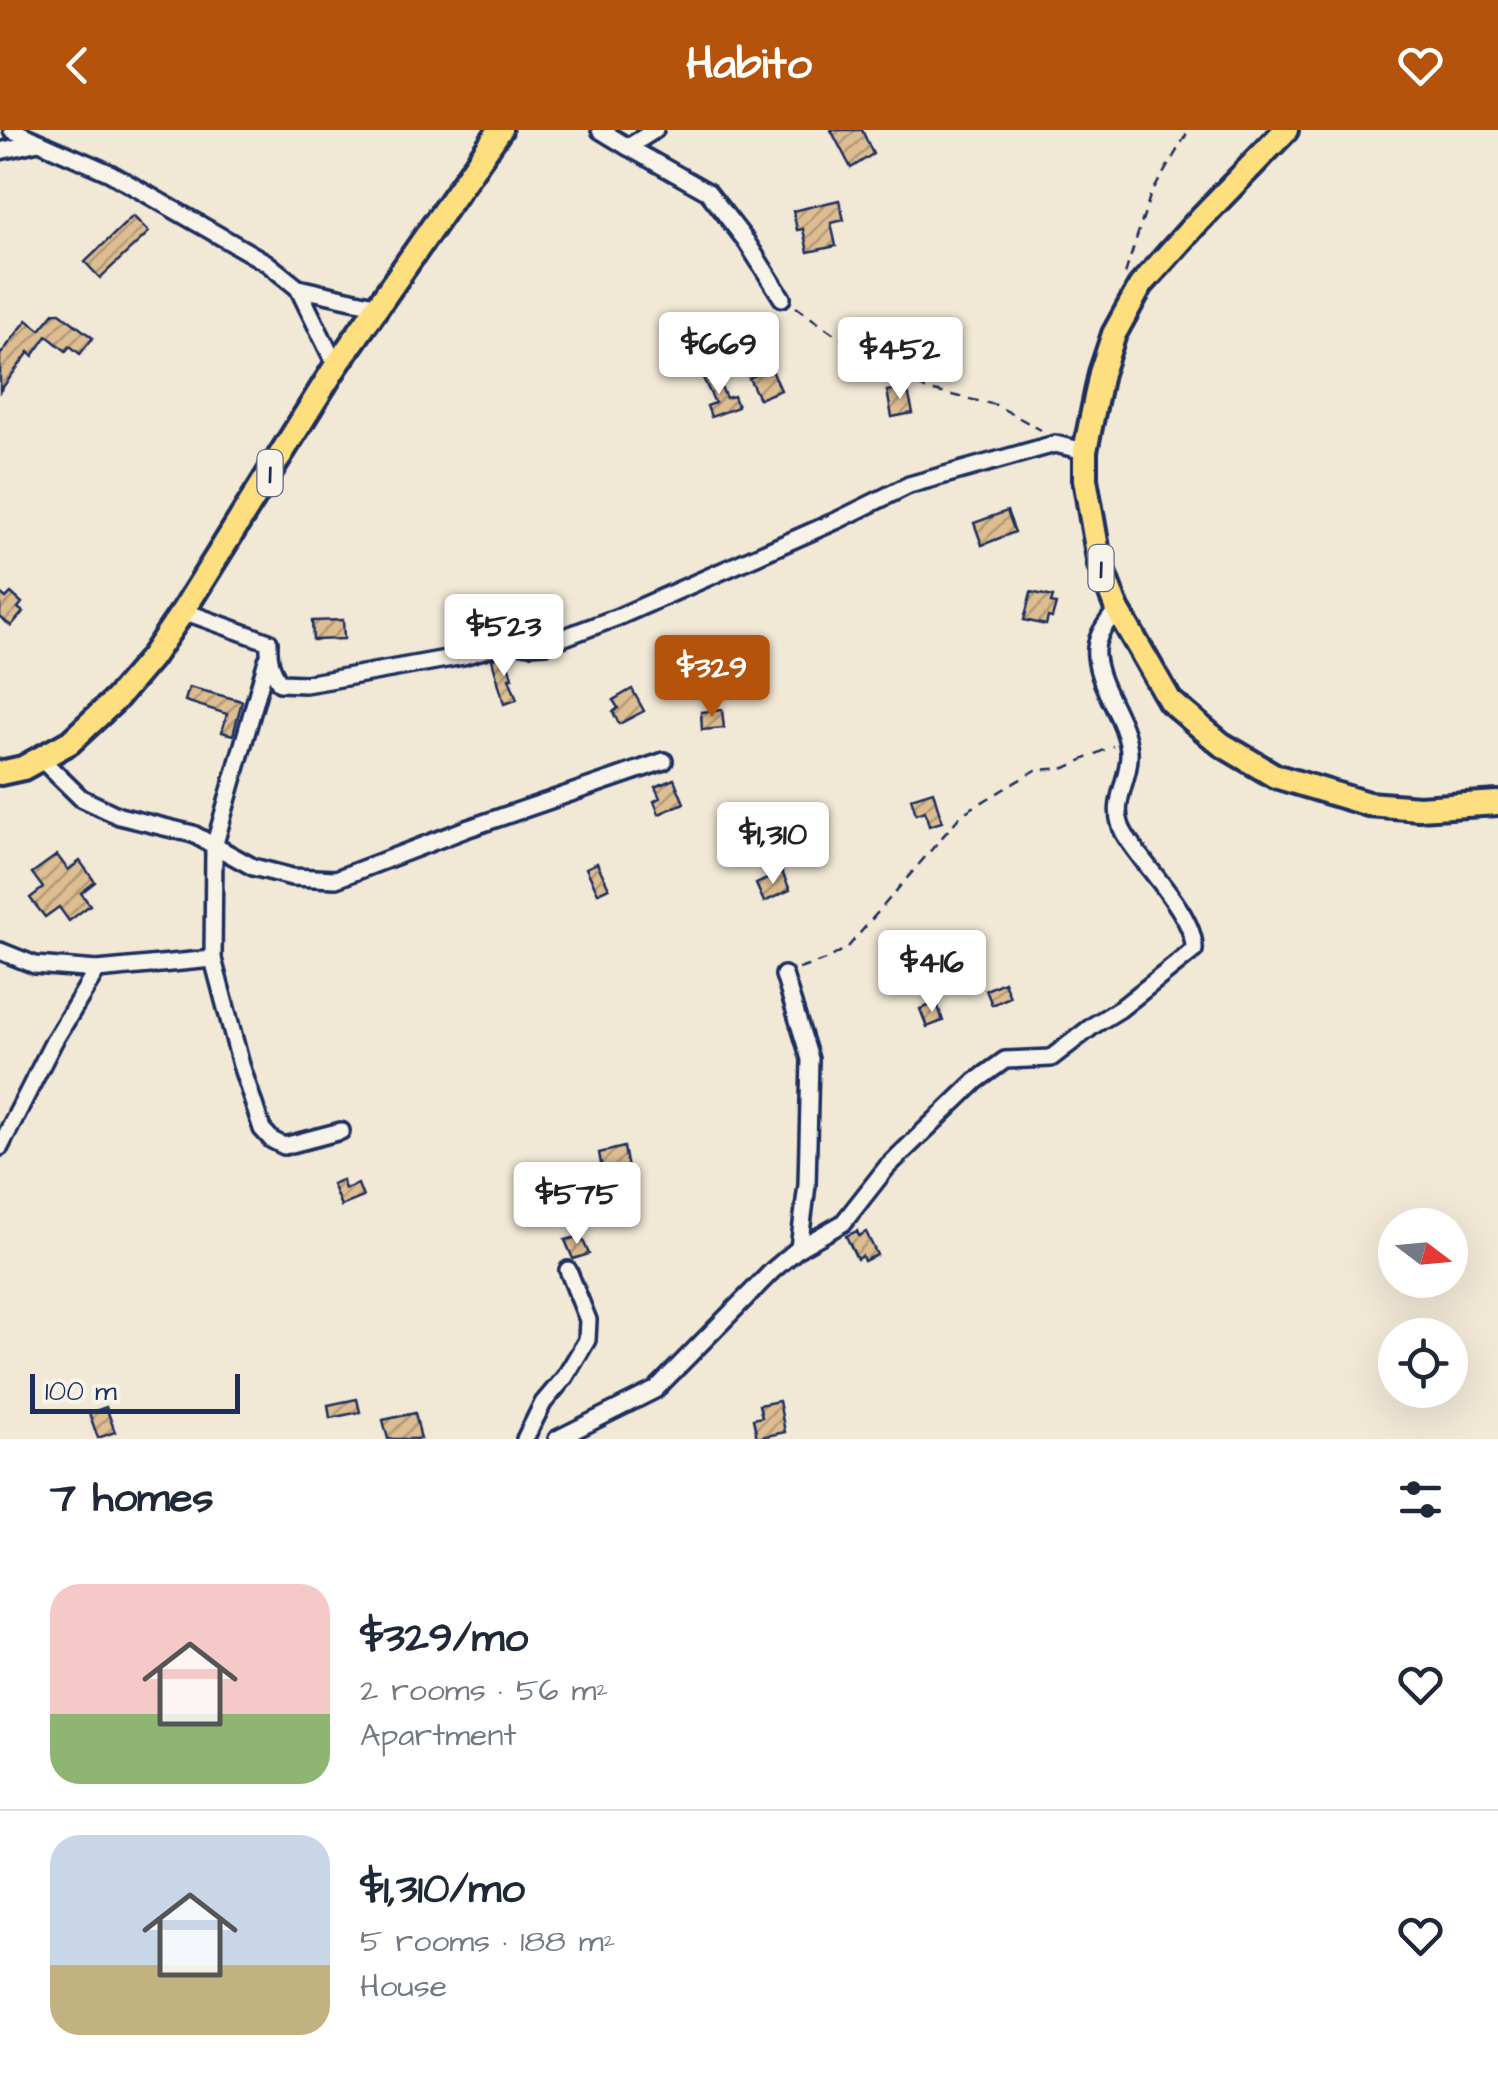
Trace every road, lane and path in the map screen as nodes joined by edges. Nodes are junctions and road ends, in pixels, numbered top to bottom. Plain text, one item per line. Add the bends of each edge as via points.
1 (12, 130) edge
2 (500, 130) edge
3 (600, 130) edge
4 (655, 130) edge
5 (1189, 130) edge
6 (1286, 130) edge
7 (38, 142) junction
8 (628, 147) junction
9 (0, 151) edge
10 (1122, 281) dead end
11 (298, 288) junction
12 (782, 298) joint
13 (380, 306) junction
14 (336, 366) junction
15 (1056, 444) junction
16 (1084, 450) junction
17 (1117, 609) junction
18 (184, 611) junction
19 (268, 656) junction
20 (1126, 738) junction
21 (42, 759) junction
22 (664, 761) dead end
23 (0, 773) edge
24 (1498, 803) edge
25 (214, 847) junction
26 (0, 951) edge
27 (213, 958) junction
28 (96, 970) junction
29 (784, 974) joint
30 (341, 1131) dead end
31 (0, 1148) edge
32 (798, 1248) junction
33 (568, 1270) dead end
34 (525, 1439) edge
35 (558, 1439) edge

1 - 7 street
2 - 13 main road, 1
3 - 8 street
4 - 8 street
5 - 10 path via 1150,196
6 - 16 main road, 1 via 1141,284 1114,334
7 - 9 street
7 - 11 street via 110,173 267,263
8 - 12 street via 708,192 750,238
11 - 13 street
11 - 14 street
12 - 15 path via 924,389 996,406
13 - 14 main road, 1
14 - 18 main road, 1
15 - 16 street
15 - 19 street via 909,485 546,644 511,642 305,684 280,683
16 - 17 main road, 1 via 1100,565
17 - 20 street via 1097,637 1096,657
17 - 24 main road, 1 via 1170,701 1221,744 1276,776 1368,804
18 - 19 street via 270,642
18 - 21 main road, 1 via 115,700
19 - 25 street
20 - 29 path via 1065,768 1036,770 962,814 848,946
20 - 32 street via 1129,753 1116,808 1122,830 1184,918 1194,950 1051,1058 1004,1060 887,1167 844,1223
21 - 23 main road, 1
21 - 25 street via 82,798
22 - 25 street via 336,879 253,867
25 - 27 street
26 - 28 street via 35,966
27 - 28 street
27 - 30 street via 262,1128 284,1146
28 - 31 street
29 - 32 street via 810,1058 808,1185
32 - 35 street via 655,1390
33 - 34 street via 588,1320 587,1340

